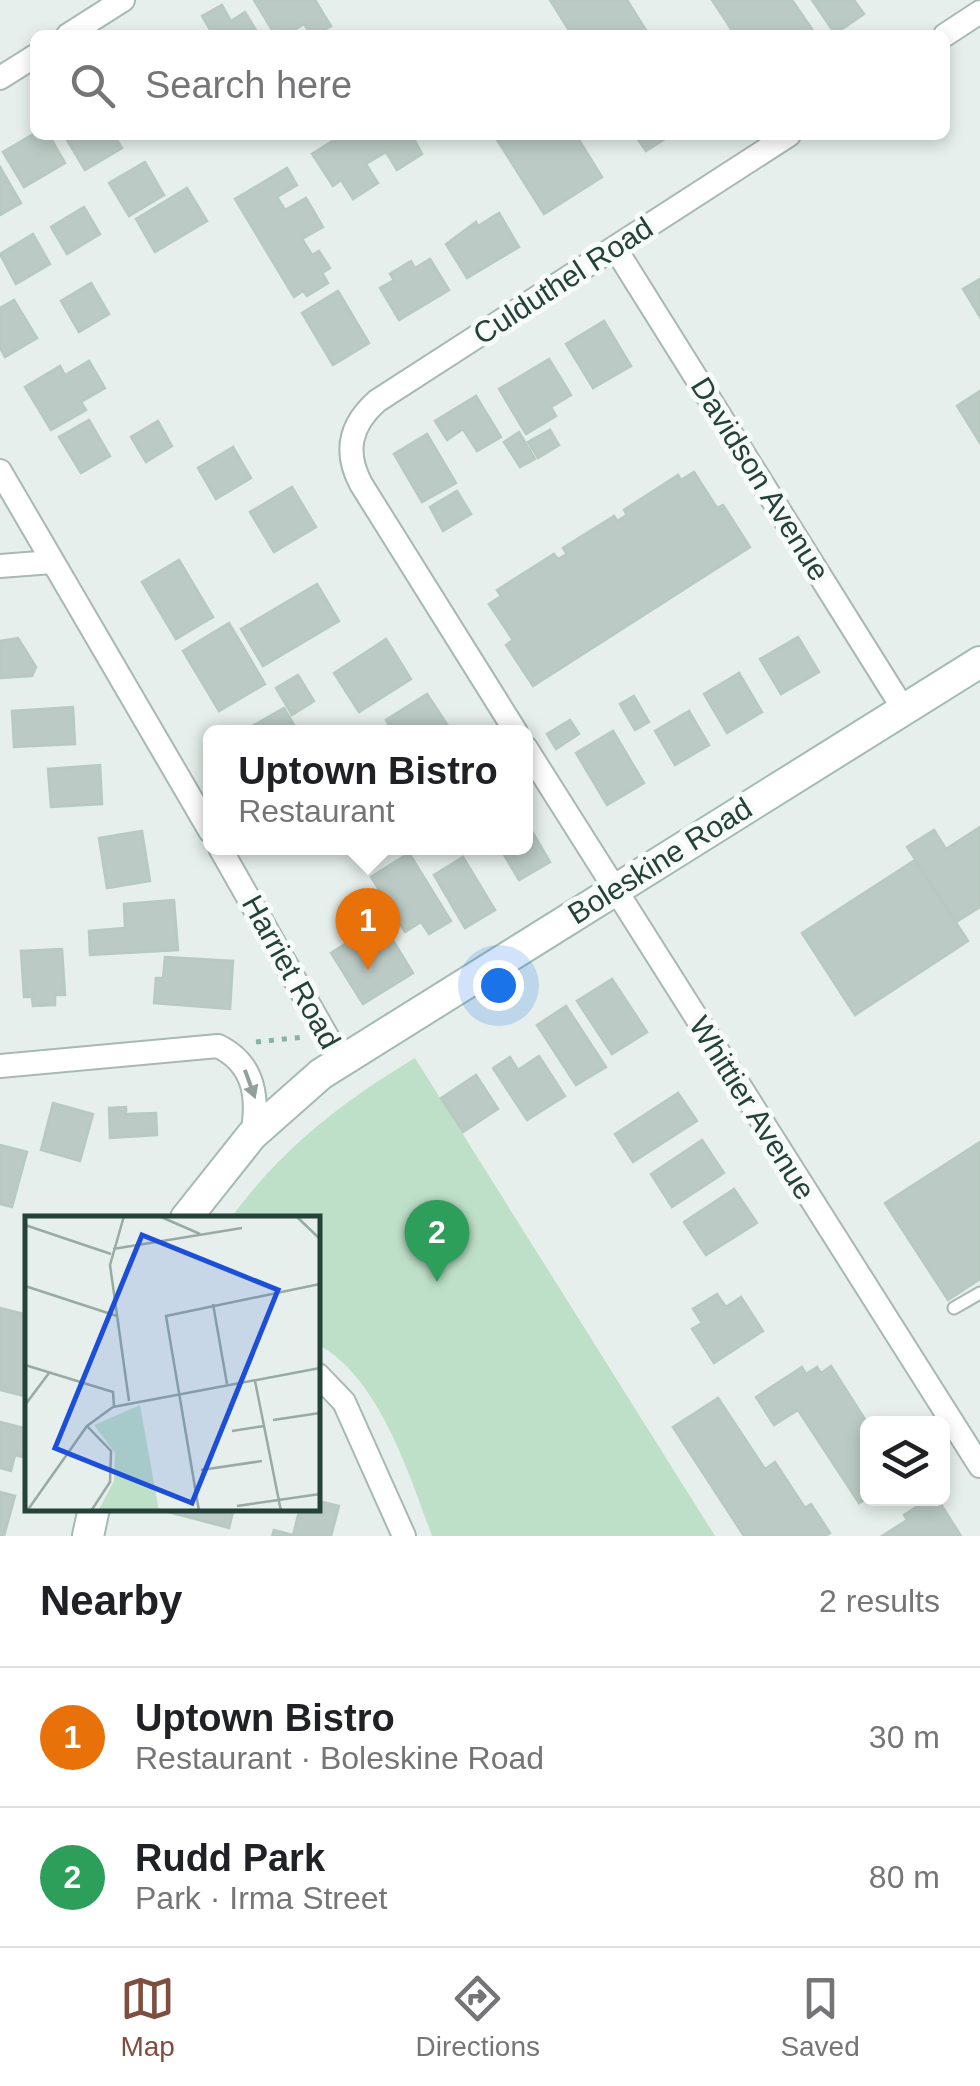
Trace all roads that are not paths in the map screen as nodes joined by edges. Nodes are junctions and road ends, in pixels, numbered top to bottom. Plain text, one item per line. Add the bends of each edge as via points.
1 (123, 0) edge
2 (980, 12) edge
3 (76, 30) edge
4 (950, 32) edge
5 (30, 59) edge
6 (0, 78) edge
7 (781, 140) edge
8 (616, 248) junction
9 (0, 471) edge
10 (52, 562) junction
11 (0, 566) edge
12 (980, 662) edge
13 (904, 710) junction
14 (512, 725) edge
15 (533, 759) edge
16 (203, 820) edge
17 (224, 855) edge
18 (613, 889) junction
19 (341, 1061) junction
20 (0, 1066) edge
21 (252, 1135) junction
22 (188, 1216) edge
23 (980, 1293) edge
24 (954, 1308) dead end
25 (320, 1377) edge
26 (980, 1466) edge
27 (93, 1511) edge
28 (88, 1536) edge
29 (404, 1536) edge

1 - 3 street
2 - 4 street
5 - 6 street
7 - 8 street, Culduthel Road
8 - 13 street, Davidson Avenue
8 - 14 street, Culduthel Road via 378,401 350,440 361,484
9 - 10 street
10 - 11 street
10 - 16 street
12 - 13 main road, Boleskine Road
13 - 18 main road, Boleskine Road
15 - 18 street, Whittier Avenue
17 - 19 street, Harriet Road
18 - 19 main road, Boleskine Road
18 - 26 street, Whittier Avenue
19 - 21 main road, Harriet Road
20 -> 21 street via 218,1046 236,1055 254,1086
21 - 22 main road, Harriet Road
23 - 24 lane
25 - 29 street via 344,1402
27 - 28 main road

